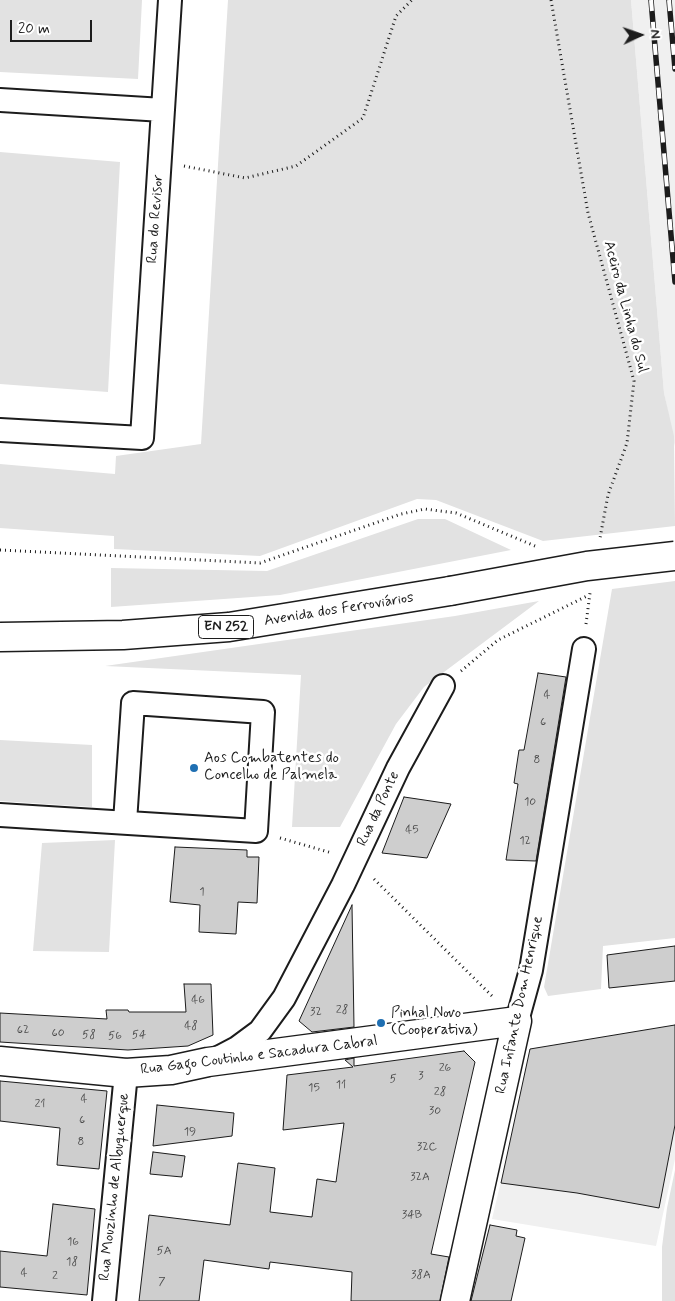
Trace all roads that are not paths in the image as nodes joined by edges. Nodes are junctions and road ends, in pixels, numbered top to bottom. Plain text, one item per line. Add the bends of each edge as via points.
1 (170, 0) edge
2 (0, 100) edge
3 (163, 110) junction
4 (0, 430) edge
5 (675, 556) edge
6 (0, 637) edge
7 (584, 648) road end
8 (443, 686) road end
9 (0, 815) edge
10 (125, 822) junction
11 (517, 1021) junction
12 (0, 1061) edge
13 (208, 1062) junction
14 (126, 1073) junction
15 (104, 1301) edge
16 (455, 1301) edge

1 - 3 street, Rua do Revisor
2 - 3 street
3 - 4 street, Rua do Revisor via 142,438
5 - 6 street, Avenida dos Ferroviários / EN 252, bridge via 587,566 229,627 115,636
7 - 11 street, Rua Infante Dom Henrique via 531,970
8 - 13 street, Rua da Ponte via 398,768 284,998 260,1031 237,1048
9 - 10 street
10 - 10 street via 256,831 263,712 132,703
11 - 13 street, Rua Gago Coutinho e Sacadura Cabral
11 - 16 street, Rua Infante Dom Henrique
12 - 14 street, Rua Gago Coutinho e Sacadura Cabral
13 - 14 street, Rua Gago Coutinho e Sacadura Cabral via 171,1070
14 - 15 street, Rua Mouzinho de Albuquerque

